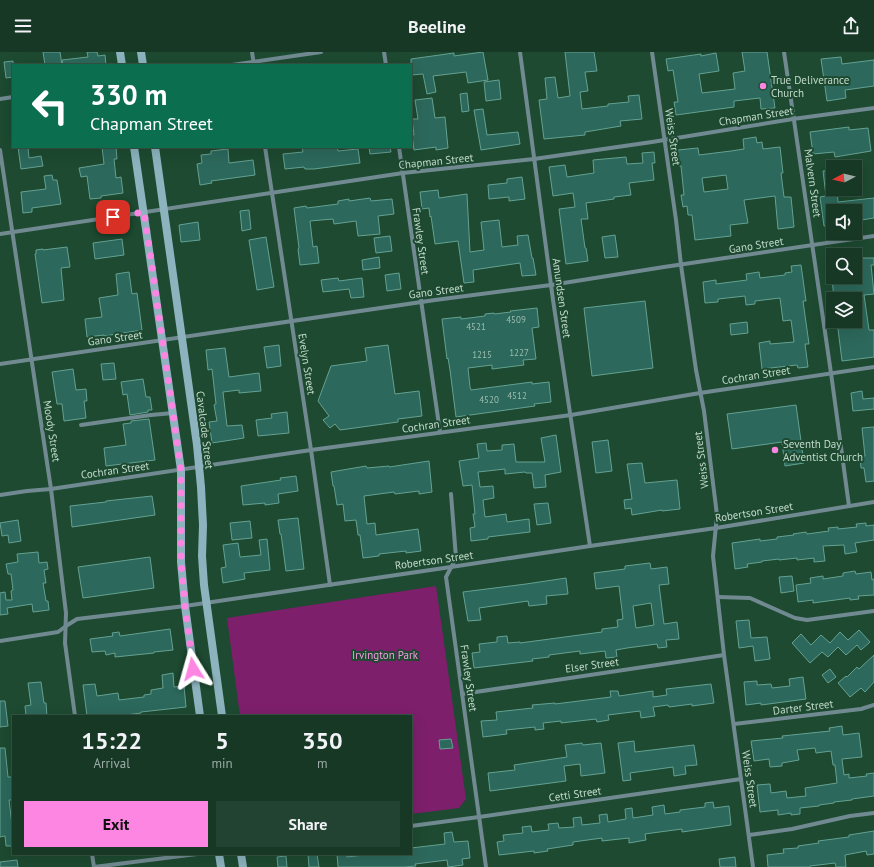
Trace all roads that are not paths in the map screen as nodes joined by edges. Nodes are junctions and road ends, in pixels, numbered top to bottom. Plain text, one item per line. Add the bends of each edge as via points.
1 (120, 52) edge
2 (141, 52) edge
3 (252, 52) edge
4 (321, 52) edge
5 (384, 52) edge
6 (520, 52) edge
7 (652, 52) edge
8 (784, 52) edge
9 (253, 63) edge
10 (122, 64) edge
11 (143, 64) edge
12 (242, 64) edge
13 (386, 64) edge
14 (12, 97) edge
15 (0, 99) edge
16 (874, 108) edge
17 (794, 119) junction
18 (664, 140) junction
19 (134, 148) edge
20 (155, 148) edge
21 (265, 148) edge
22 (399, 148) edge
23 (0, 150) edge
24 (534, 159) junction
25 (403, 173) junction
26 (272, 193) junction
27 (163, 209) junction
28 (144, 212) junction
29 (12, 232) junction
30 (0, 234) edge
31 (874, 236) edge
32 (812, 245) junction
33 (681, 265) junction
34 (551, 285) junction
35 (421, 302) junction
36 (291, 322) junction
37 (182, 337) junction
38 (162, 340) junction
39 (32, 359) junction
40 (0, 364) edge
41 (874, 367) edge
42 (831, 373) junction
43 (700, 393) junction
44 (173, 413) junction
45 (571, 415) junction
46 (81, 425) dead end
47 (440, 432) junction
48 (311, 450) junction
49 (199, 467) junction
50 (181, 470) junction
51 (51, 489) junction
52 (452, 494) dead end
53 (0, 495) edge
54 (874, 502) edge
55 (849, 506) junction
56 (716, 528) junction
57 (590, 546) junction
58 (451, 567) junction
59 (330, 585) junction
60 (718, 597) junction
61 (206, 603) junction
62 (185, 606) junction
63 (874, 611) edge
64 (66, 626) junction
65 (0, 641) edge
66 (724, 655) junction
67 (462, 694) junction
68 (874, 705) edge
69 (75, 715) edge
70 (200, 715) edge
71 (222, 715) edge
72 (734, 724) junction
73 (741, 779) junction
74 (874, 813) edge
75 (479, 817) junction
76 (412, 826) edge
77 (749, 834) junction
78 (92, 855) edge
79 (189, 855) edge
80 (219, 855) edge
81 (241, 855) edge
82 (94, 867) edge
83 (221, 867) edge
84 (243, 867) edge
85 (486, 867) edge
86 (753, 867) edge

1 - 10 main road
2 - 11 main road
3 - 9 street
4 - 9 street
5 - 13 street
6 - 24 street, Amundsen Street
7 - 18 street, Weiss Street
8 - 17 street, Malvern Street
9 - 12 street
14 - 15 street
16 - 17 street, Chapman Street
17 - 18 street, Chapman Street
17 - 32 street, Malvern Street
18 - 24 street, Chapman Street
18 - 33 street, Weiss Street
19 - 28 main road
20 - 27 main road, Cavalcade Street
21 - 26 street, Evelyn Street
22 - 25 street, Frawley Street
23 - 29 street, Moody Street
24 - 25 street, Chapman Street
24 - 34 street, Amundsen Street
25 - 26 street, Chapman Street
25 - 35 street, Frawley Street
26 - 27 street, Chapman Street
26 - 36 street, Evelyn Street
27 - 28 street, Chapman Street
27 - 37 main road, Cavalcade Street
28 - 29 street, Chapman Street
28 - 38 main road
29 - 30 street, Chapman Street
29 - 39 street, Moody Street
31 - 32 street, Gano Street
32 - 33 street, Gano Street
32 - 42 street, Malvern Street
33 - 34 street, Gano Street
33 - 43 street, Weiss Street
34 - 35 street, Gano Street
34 - 45 street, Amundsen Street
35 - 36 street, Gano Street
35 - 47 street, Frawley Street
36 - 37 street, Gano Street
36 - 48 street, Evelyn Street
37 - 38 street, Gano Street
37 - 49 main road, Cavalcade Street
38 - 39 street, Gano Street
38 - 44 main road
39 - 40 street, Gano Street
39 - 51 street, Moody Street
41 - 42 street, Cochran Street
42 - 43 street, Cochran Street
42 - 55 street, Malvern Street
43 - 45 street, Cochran Street
43 - 56 street, Weiss Street via 717,516
44 - 46 street
44 - 50 main road
45 - 47 street, Cochran Street
45 - 57 street, Amundsen Street
47 - 48 street, Cochran Street
48 - 49 street, Cochran Street
48 - 59 street, Evelyn Street
49 - 50 street, Cochran Street
49 - 61 main road, Cavalcade Street
50 - 51 street, Cochran Street
50 - 62 main road via 181,562
51 - 53 street, Cochran Street
51 - 64 street, Moody Street
52 - 58 street, Frawley Street via 456,558
54 - 55 street, Robertson Street
55 - 56 street, Robertson Street
56 - 57 street, Robertson Street
56 - 60 street, Weiss Street via 713,556
57 - 58 street, Robertson Street
58 - 59 street, Robertson Street
58 - 67 street, Frawley Street via 446,577
59 - 61 street, Robertson Street
60 - 63 street via 750,598 795,618 807,620
60 - 66 street, Weiss Street
61 - 62 street, Robertson Street
61 - 71 main road, Cavalcade Street
62 - 64 street, Robertson Street via 77,619
62 - 70 main road
64 - 65 street, Robertson Street via 58,632
64 - 69 street, Moody Street via 65,643
66 - 67 street, Elser Street
66 - 72 street, Weiss Street
67 - 75 street, Frawley Street
68 - 72 street, Darter Street via 861,710
72 - 73 street, Weiss Street
73 - 75 street, Cetti Street
73 - 77 street, Weiss Street
74 - 77 street
75 - 76 street, Cetti Street
75 - 85 street, Frawley Street
77 - 86 street, Weiss Street
78 - 82 street
79 - 82 street
80 - 83 main road
81 - 84 main road

